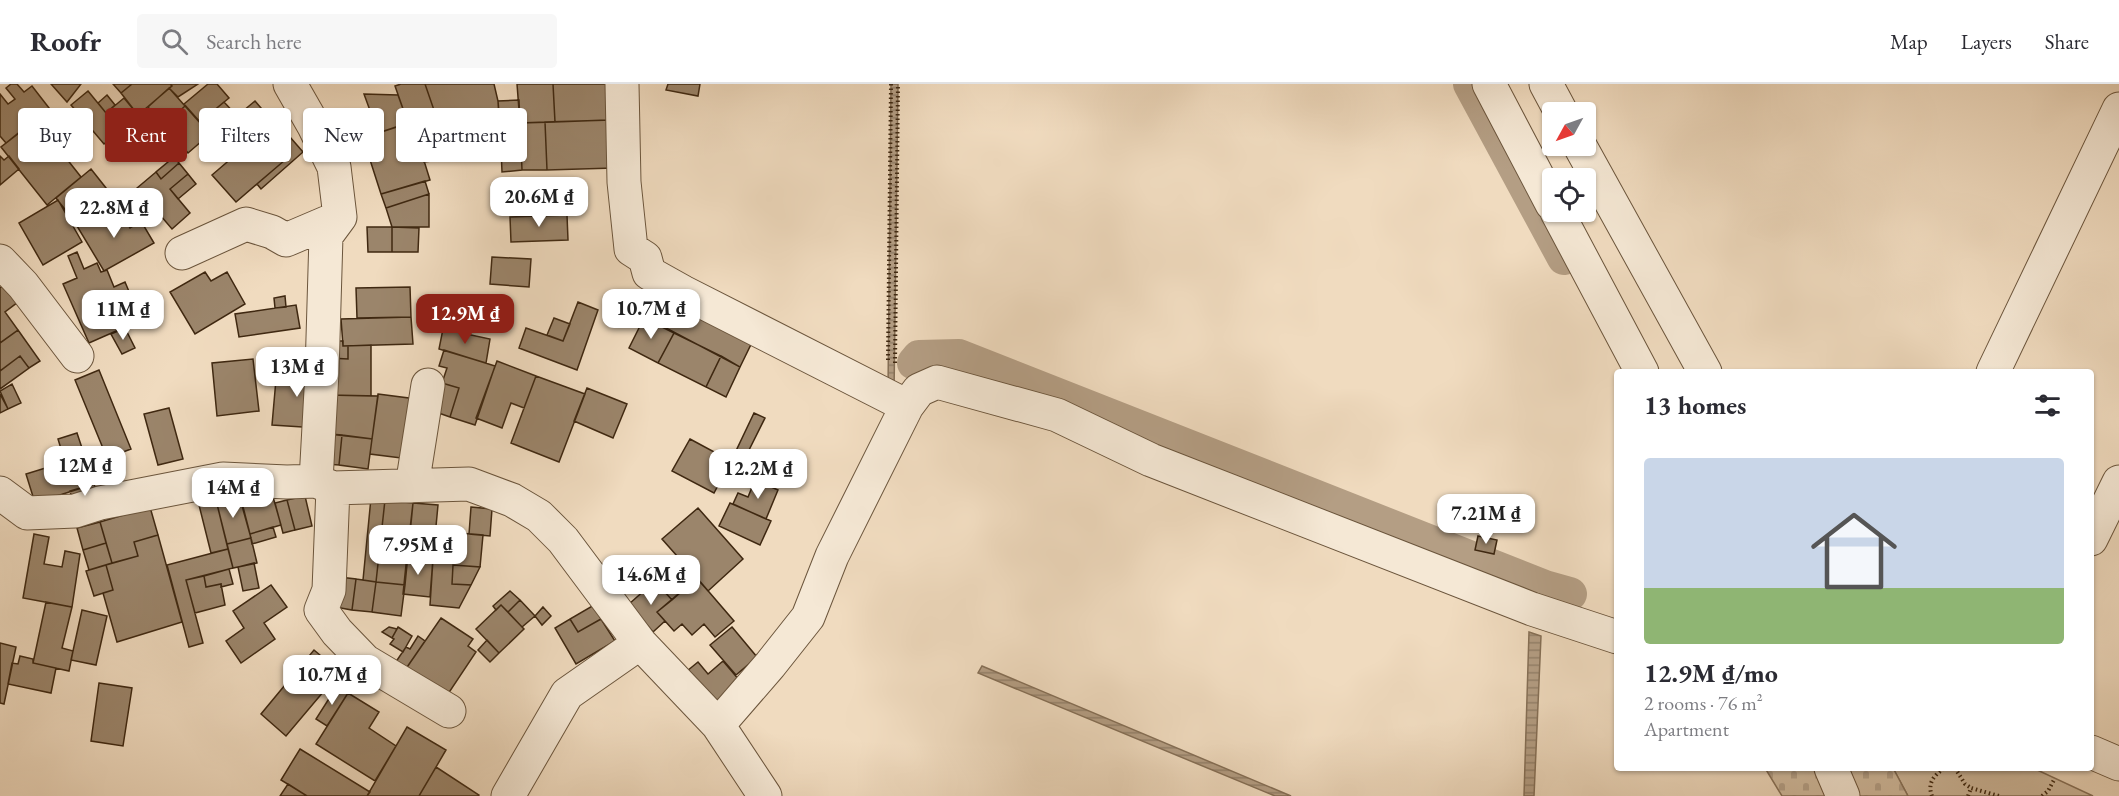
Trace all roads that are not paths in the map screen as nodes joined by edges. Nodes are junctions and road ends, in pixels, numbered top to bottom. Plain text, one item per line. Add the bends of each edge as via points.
1 (290, 84) edge
2 (622, 84) edge
3 (1489, 84) edge
4 (1546, 84) edge
5 (1556, 102) edge
6 (2119, 109) edge
7 (1586, 156) edge
8 (1542, 185) edge
9 (340, 217) junction
10 (1562, 222) edge
11 (182, 253) dead end
12 (0, 261) edge
13 (77, 356) dead end
14 (1640, 369) edge
15 (1703, 369) edge
16 (1995, 369) edge
17 (428, 385) dead end
18 (896, 401) junction
19 (2119, 482) edge
20 (324, 484) junction
21 (412, 486) junction
22 (0, 493) edge
23 (2094, 533) edge
24 (1614, 636) edge
25 (640, 643) junction
26 (449, 711) dead end
27 (718, 725) junction
28 (2094, 753) edge
29 (2119, 764) edge
30 (1832, 771) edge
31 (508, 796) edge
32 (765, 796) edge
33 (1843, 796) edge

1 - 9 street via 334,167
2 - 18 street via 624,182 631,249 645,258 649,273
3 - 8 street
4 - 5 street
6 - 16 street
7 - 15 street
9 - 11 street via 286,240 246,224
9 - 20 street via 326,236
10 - 14 street
12 - 13 street
17 - 21 street
18 - 24 street via 937,382 1057,415 1150,459 1532,609
18 - 27 street via 808,617
19 - 23 street
20 - 21 street
20 - 22 street via 223,479 61,513 27,513
20 - 26 street via 329,590 321,610 365,661
21 - 25 street via 469,484 512,500 539,516 564,540
25 - 27 street
25 - 31 street via 567,694
27 - 32 street
28 - 29 street
30 - 33 street

